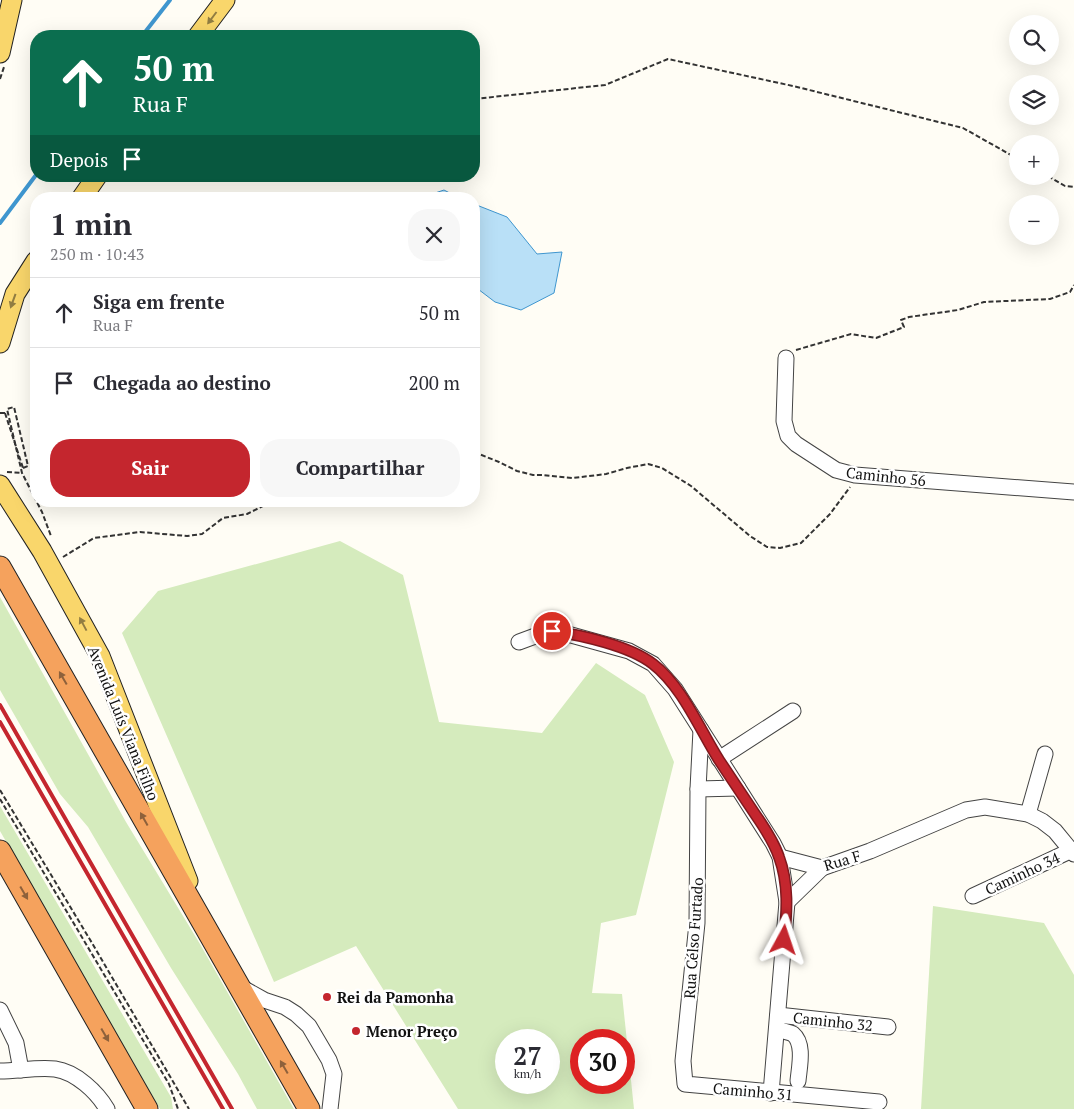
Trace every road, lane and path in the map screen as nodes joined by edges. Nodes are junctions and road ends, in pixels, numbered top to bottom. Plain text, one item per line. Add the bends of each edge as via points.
1 (12, 0) edge
2 (225, 0) edge
3 (202, 30) edge
4 (0, 53) edge
5 (480, 98) edge
6 (1009, 154) edge
7 (1059, 182) edge
8 (1074, 187) edge
9 (30, 270) edge
10 (1074, 285) edge
11 (0, 343) edge
12 (786, 358) joint
13 (0, 413) edge
14 (480, 454) edge
15 (0, 471) edge
16 (22, 473) junction
17 (860, 475) junction
18 (0, 485) edge
19 (30, 489) edge
20 (1074, 492) edge
21 (39, 507) edge
22 (261, 507) edge
23 (42, 512) dead end
24 (59, 550) dead end
25 (0, 567) edge
26 (519, 642) dead end
27 (793, 711) dead end
28 (701, 730) junction
29 (1045, 754) dead end
30 (718, 759) junction
31 (738, 788) junction
32 (698, 789) junction
33 (0, 790) edge
34 (0, 799) edge
35 (1028, 814) junction
36 (0, 851) edge
37 (1073, 852) edge
38 (780, 857) junction
39 (822, 868) junction
40 (973, 896) dead end
41 (788, 902) junction
42 (214, 944) junction
43 (237, 986) junction
44 (0, 1010) edge
45 (777, 1022) junction
46 (888, 1027) dead end
47 (21, 1070) junction
48 (0, 1071) edge
49 (798, 1082) dead end
50 (687, 1086) joint
51 (772, 1093) junction
52 (879, 1102) dead end
53 (100, 1106) edge
54 (147, 1109) edge
55 (178, 1109) edge
56 (189, 1109) edge
57 (309, 1109) edge
58 (330, 1109) edge

1 - 4 main road
2 -> 3 main road
5 - 6 path via 605,85 668,59 963,128
7 - 8 path
9 -> 11 main road via 14,294
10 - 12 path via 1070,292 1050,299 984,302 943,314 909,317 901,320 904,327 876,338 851,334 784,352
12 - 17 street, Caminho 56 via 784,421 788,436 836,470
13 - 16 path, bridge via 5,413 14,440 23,468 28,466 14,407 7,409 13,436 16,446 18,455
14 - 17 path via 517,471 573,478 648,464 662,468 691,486 750,536 767,547 780,548 800,543 830,514
15 - 16 path
16 - 19 path
17 - 20 street, Caminho 56
42 -> 18 main road, Avenida Luís Viana Filho via 168,835 100,656 42,551
21 - 23 path
22 - 24 path via 247,514 223,518 202,534 140,532 94,538 63,557
42 -> 25 highway, Avenida Luís Viana Filho
26 - 28 street via 552,631 642,657 658,668 676,689
27 - 30 street
28 - 30 street
28 - 32 street, Rua Célso Furtado
29 - 35 street
30 - 31 street
31 - 32 street
31 - 38 street
32 - 50 street, Rua Célso Furtado via 697,923 683,1073
33 - 56 path
34 - 55 path via 169,1084
35 - 37 street, Rua F via 1055,831
35 - 39 street, Rua F via 985,807 966,810
36 -> 54 highway
37 - 40 street, Caminho 34
38 - 39 street, Rua F
38 - 41 street
39 - 41 street
41 - 45 street
42 - 43 highway, Avenida Luís Viana Filho
57 -> 43 highway, Avenida Luís Viana Filho
43 - 58 street via 285,1007 309,1026 334,1074
44 - 47 street via 16,1043
45 - 46 street, Caminho 32
45 - 49 street via 797,1040 800,1050
45 - 51 street
47 - 48 street
47 - 53 street via 56,1070 70,1074 92,1090
50 - 51 street, Caminho 31
51 - 52 street, Caminho 31

